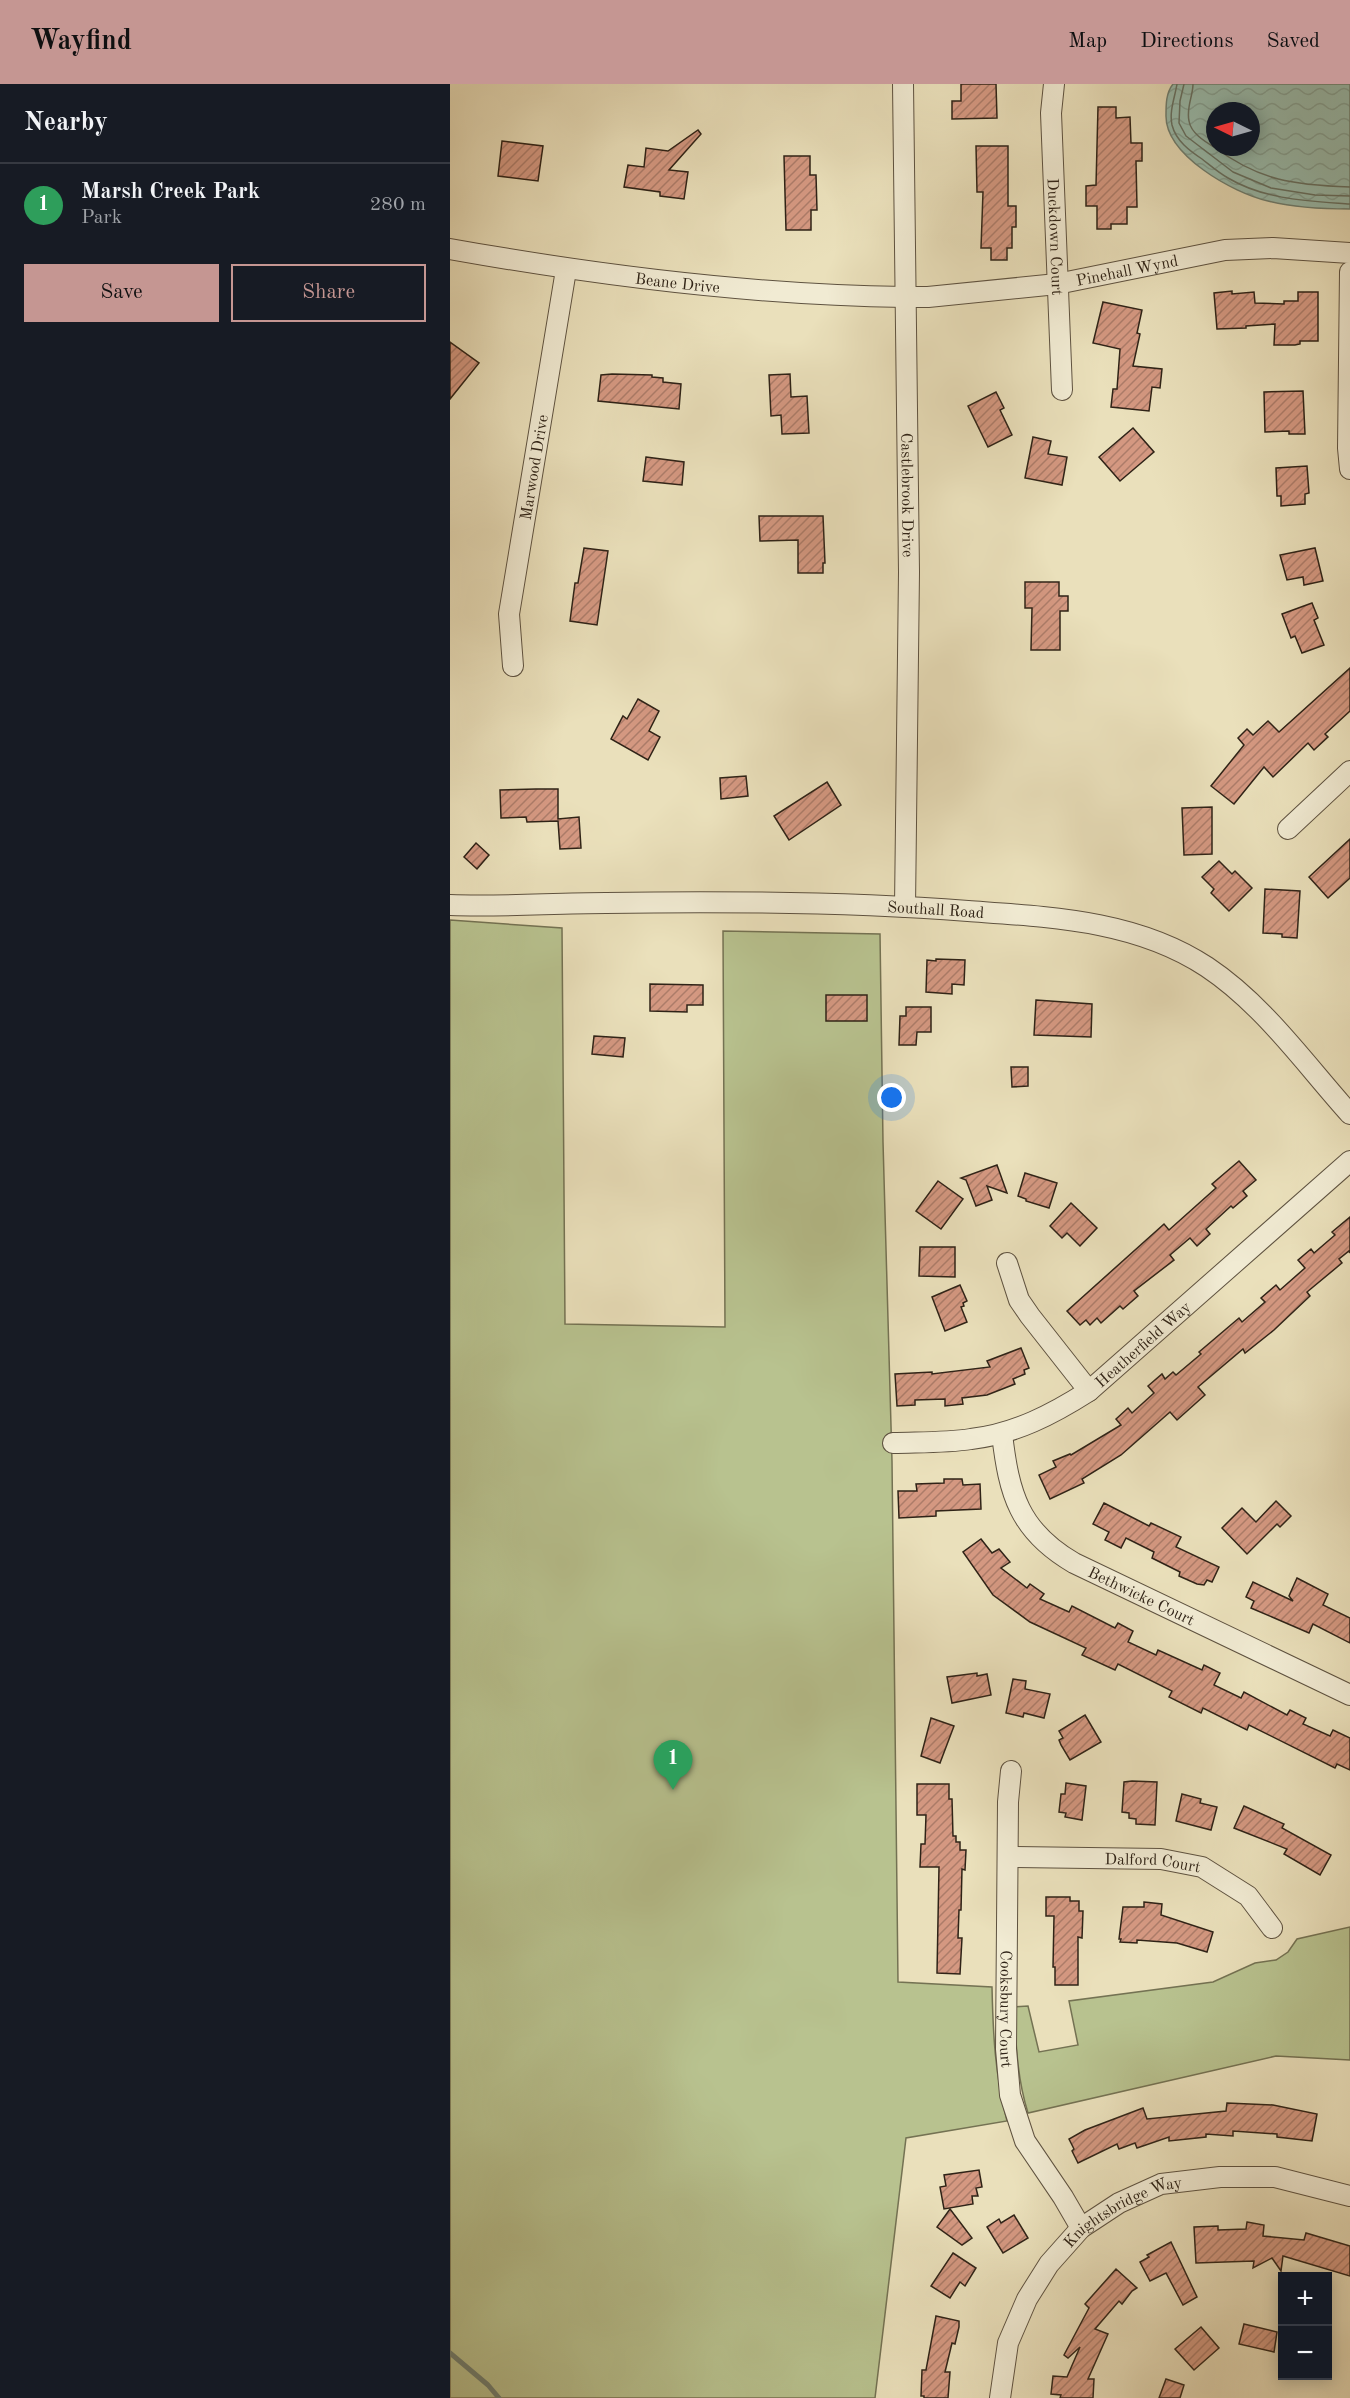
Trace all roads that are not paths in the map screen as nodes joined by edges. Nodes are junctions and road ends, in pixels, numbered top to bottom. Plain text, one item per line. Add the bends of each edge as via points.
1 (903, 84) edge
2 (1054, 84) edge
3 (450, 249) edge
4 (1350, 253) edge
5 (566, 270) junction
6 (1350, 272) edge
7 (1057, 284) junction
8 (905, 297) junction
9 (1062, 390) dead end
10 (1350, 470) edge
11 (513, 666) dead end
12 (1350, 771) edge
13 (1288, 829) dead end
14 (450, 905) edge
15 (905, 907) junction
16 (1350, 1114) edge
17 (1350, 1161) edge
18 (1007, 1263) dead end
19 (1089, 1390) junction
20 (1002, 1434) junction
21 (892, 1443) dead end
22 (1350, 1695) edge
23 (1011, 1771) dead end
24 (1009, 1857) junction
25 (1272, 1928) dead end
26 (1350, 2196) edge
27 (1081, 2228) junction
28 (1000, 2398) edge

1 - 8 street, Castlebrook Drive
2 - 7 street, Duckdown Court via 1051,113
3 - 5 street, Beane Drive
4 - 7 street, Pinehall Wynd via 1273,248 1225,250
5 - 8 street, Beane Drive via 765,292
5 - 11 street, Marwood Drive via 510,614
6 - 10 street
7 - 8 street, Pinehall Wynd
7 - 9 street, Duckdown Court
8 - 15 street, Castlebrook Drive via 909,572
12 - 13 street
14 - 15 street, Southall Road via 718,902
15 - 16 street, Southall Road via 1085,922 1127,930 1169,946 1207,968 1246,1000
17 - 19 street, Heatherfield Way
18 - 19 street via 1019,1299
19 - 20 street, Heatherfield Way via 1035,1422
20 - 21 street, Heatherfield Way via 971,1440
20 - 22 street, Bethwicke Court via 1010,1480 1022,1513 1051,1550
23 - 24 street, Cooksbury Court
24 - 25 street, Dalford Court via 1161,1859 1202,1867 1248,1896
24 - 27 street, Cooksbury Court via 1006,2049 1010,2095 1025,2141
26 - 27 street, Knightsbridge Way via 1275,2177 1220,2176 1161,2184 1119,2203
27 - 28 street, Knightsbridge Way via 1049,2264 1027,2299 1008,2343

